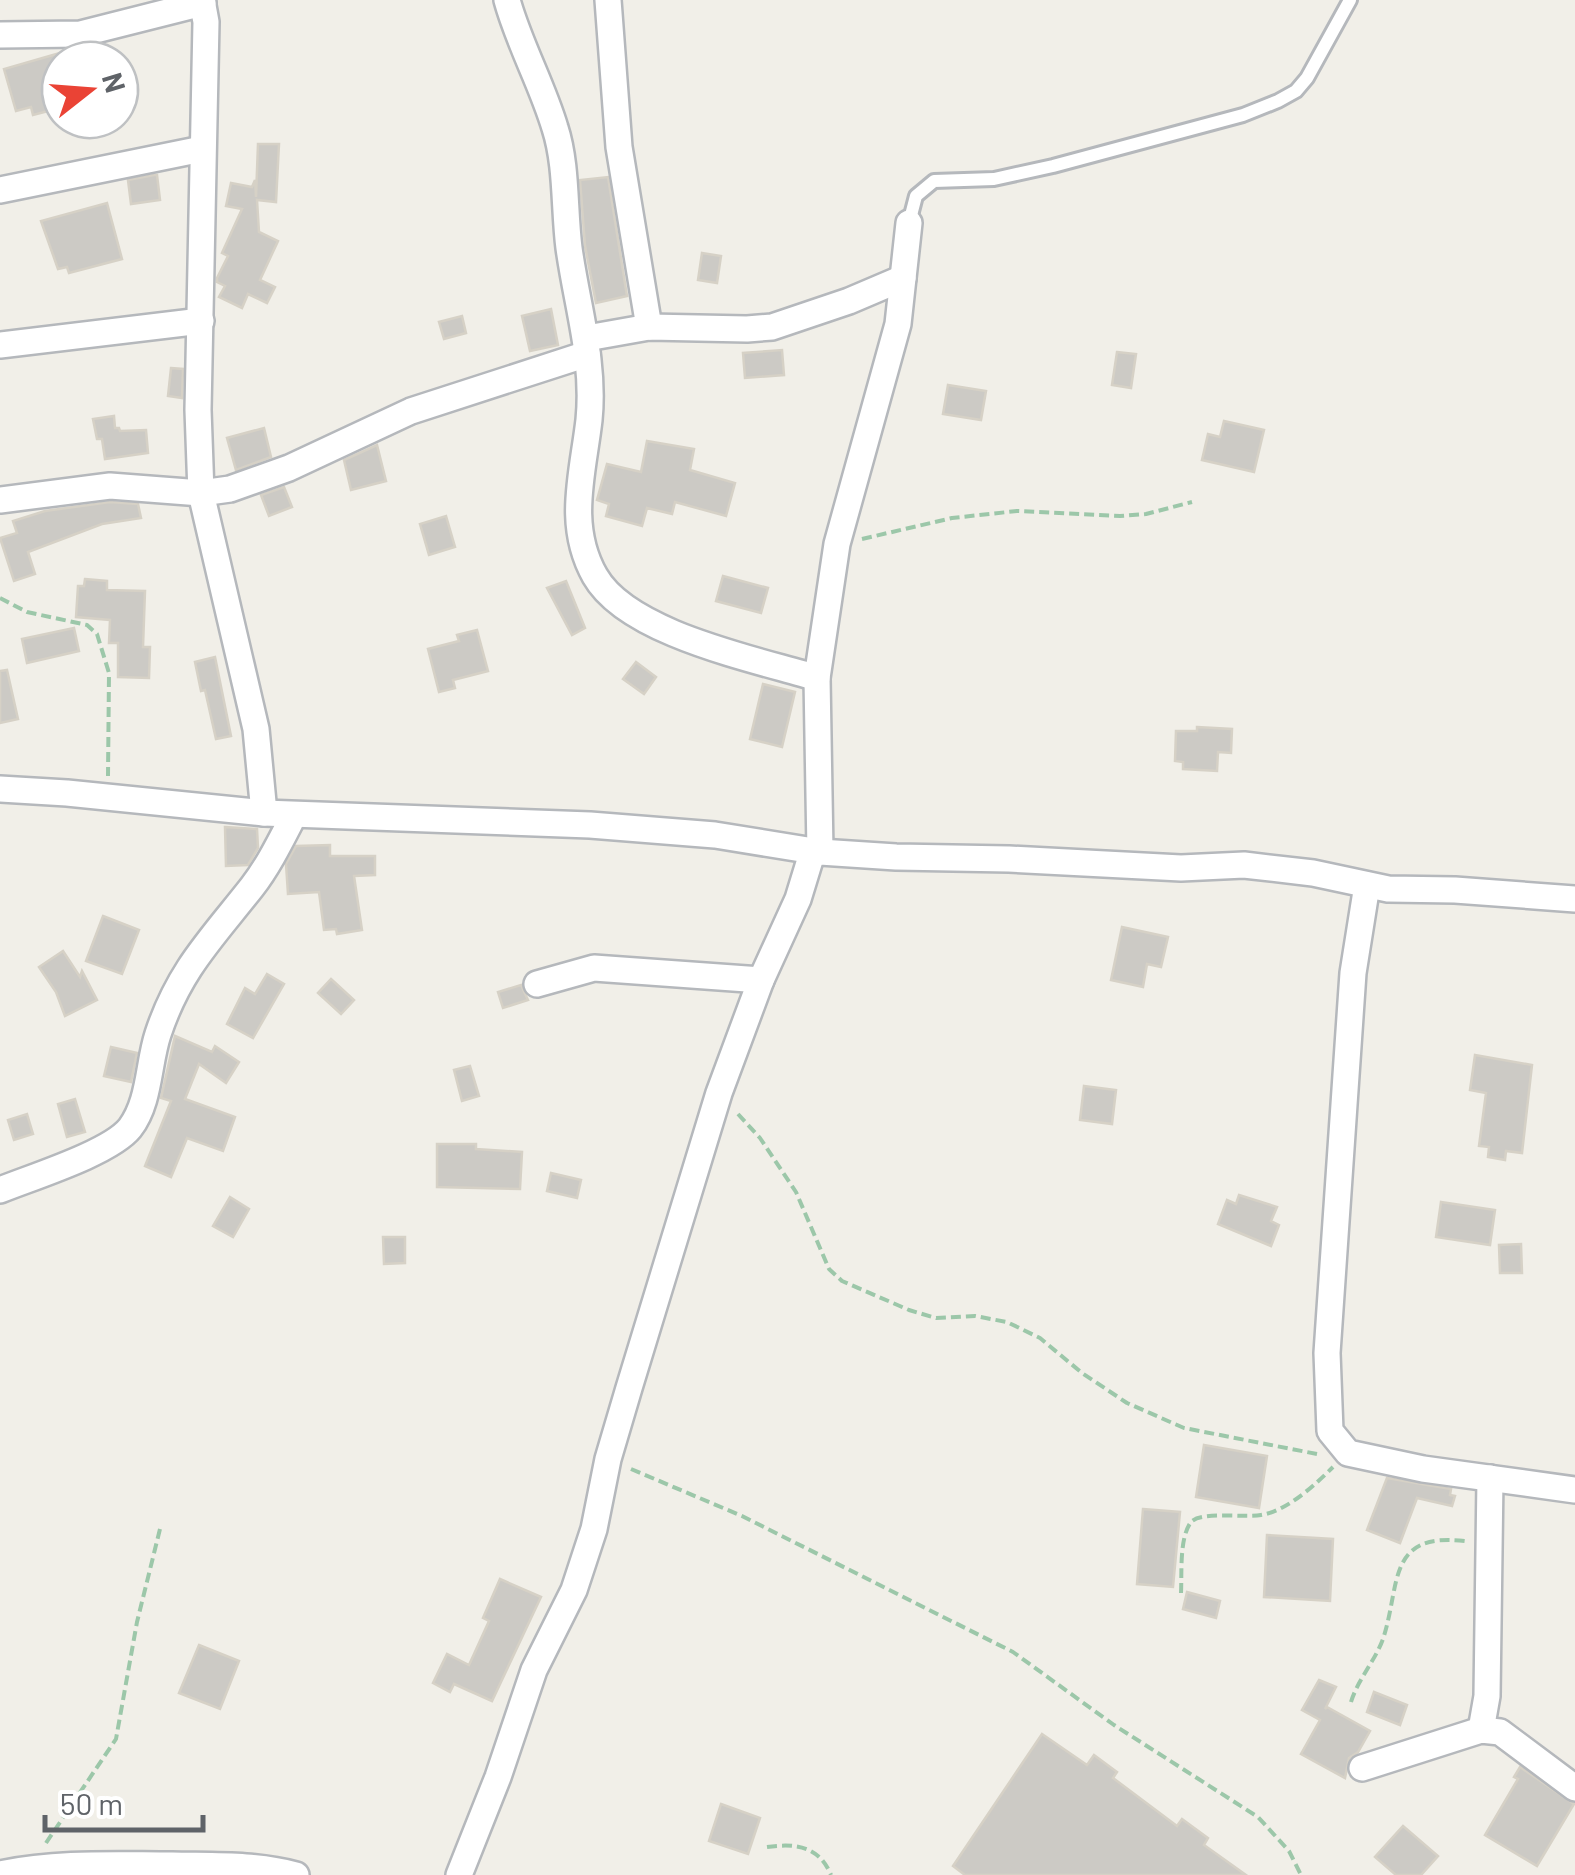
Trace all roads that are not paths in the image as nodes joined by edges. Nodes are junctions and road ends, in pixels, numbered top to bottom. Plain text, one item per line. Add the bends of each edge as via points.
1 (507, 0) edge
2 (608, 0) edge
3 (1350, 0) edge
4 (202, 1) edge
5 (0, 35) edge
6 (202, 149) junction
7 (0, 190) edge
8 (909, 223) joint
9 (902, 278) junction
10 (201, 321) junction
11 (649, 327) junction
12 (0, 345) edge
13 (587, 346) junction
14 (201, 493) junction
15 (0, 500) edge
16 (817, 678) junction
17 (0, 789) edge
18 (264, 813) junction
19 (294, 815) junction
20 (816, 851) junction
21 (1366, 885) junction
22 (1575, 899) edge
23 (760, 980) junction
24 (537, 984) dead end
25 (0, 1190) edge
26 (1490, 1478) junction
27 (1575, 1490) edge
28 (1481, 1730) junction
29 (1362, 1768) dead end
30 (1575, 1788) edge
31 (0, 1874) edge
32 (296, 1875) edge
33 (459, 1875) edge

1 - 13 street via 556,131
2 - 11 street via 619,148
3 - 8 lane via 1296,92 1243,115 1052,166 994,179 934,181 916,196
4 - 5 street via 80,34
4 - 6 street
6 - 7 street
6 - 10 street
8 - 9 street
9 - 11 street via 772,327
9 - 16 street via 898,324 837,544
10 - 12 street
10 - 14 street
11 - 13 street
13 - 14 street via 411,411 254,481
13 - 16 street via 589,421 576,507 595,577 634,616
14 - 15 street via 110,486
14 - 18 street via 256,729
16 - 20 street
17 - 18 street
18 - 19 street
19 - 20 street via 590,825
19 - 25 street via 264,870 178,986 129,1130 112,1145
20 - 21 street via 1181,868 1244,865
20 - 23 street
21 - 22 street
21 - 26 street via 1353,973 1327,1352 1330,1430 1345,1456
23 - 24 street via 594,968
23 - 33 street via 608,1459 574,1590 534,1670
26 - 27 street
26 - 28 street
28 - 29 street
28 - 30 street via 1500,1732
31 - 32 street via 91,1864 265,1867

